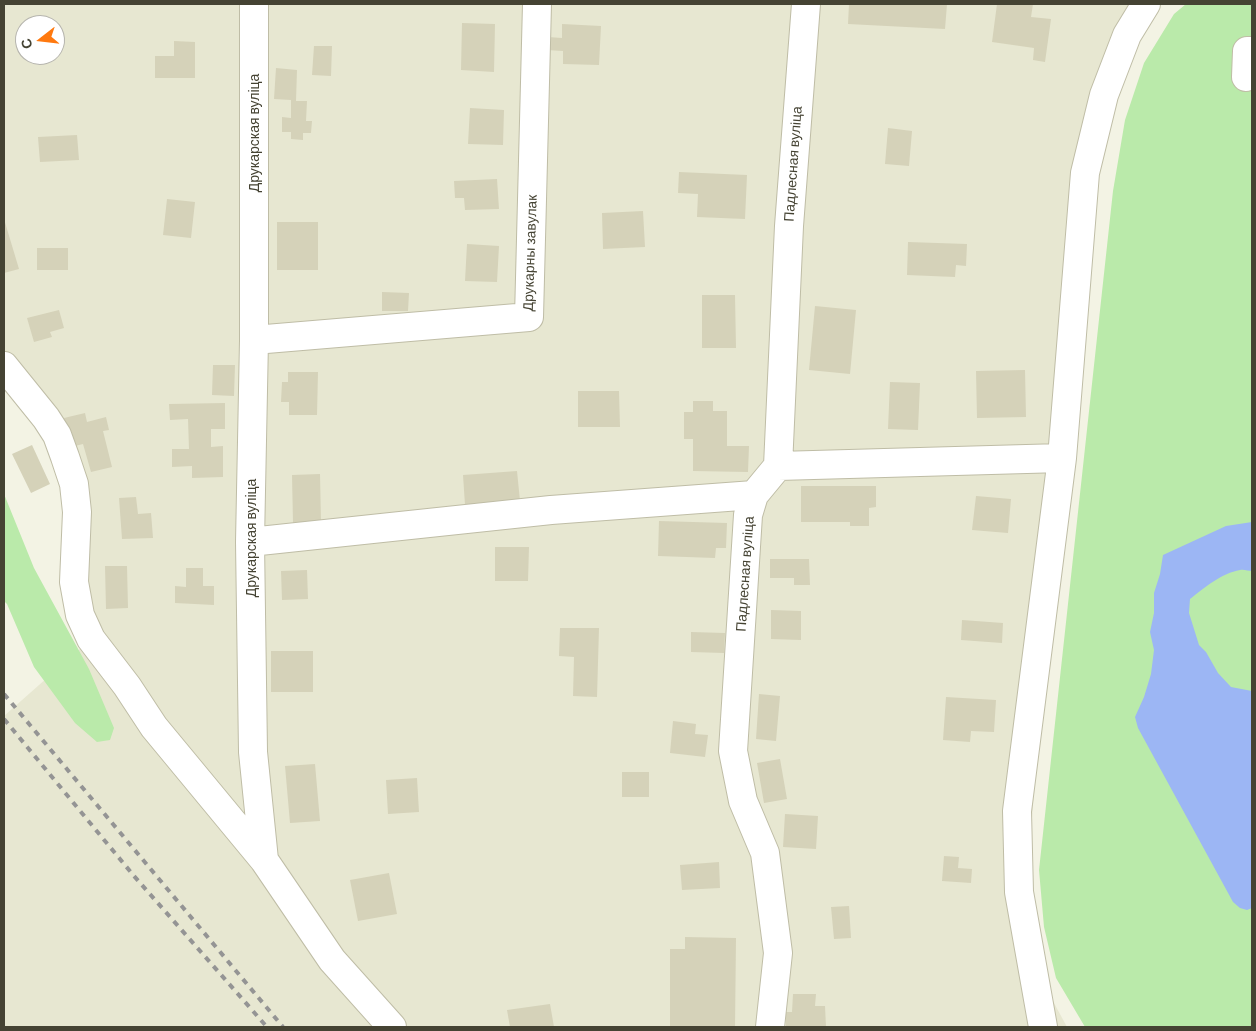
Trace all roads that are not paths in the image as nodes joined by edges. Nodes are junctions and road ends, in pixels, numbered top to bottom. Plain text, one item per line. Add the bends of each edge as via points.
1 (254, 4) edge
2 (537, 4) edge
3 (806, 4) edge
4 (1146, 4) edge
5 (254, 340) junction
6 (4, 366) edge
7 (1062, 458) junction
8 (778, 466) junction
9 (754, 495) junction
10 (250, 542) junction
11 (264, 860) junction
12 (392, 1027) edge
13 (770, 1027) edge
14 (1043, 1027) edge

1 - 5 street, Друкарская вуліца
2 - 5 street, Друкарны завулак via 529,317
3 - 8 street, Падлесная вуліца via 788,226
4 - 7 street via 1127,35 1104,95 1085,173
5 - 10 street, Друкарская вуліца
6 - 11 street via 58,435 74,484 77,512 74,582 80,615 91,639 154,727
7 - 8 street
7 - 14 street via 1017,811 1019,892
8 - 9 street, Падлесная вуліца
9 - 10 street via 551,510
9 - 13 street, Падлесная вуліца via 748,515 733,751 743,801 765,853 778,953
10 - 11 street, Друкарская вуліца via 253,752
11 - 12 street, Друкарская вуліца via 332,960

